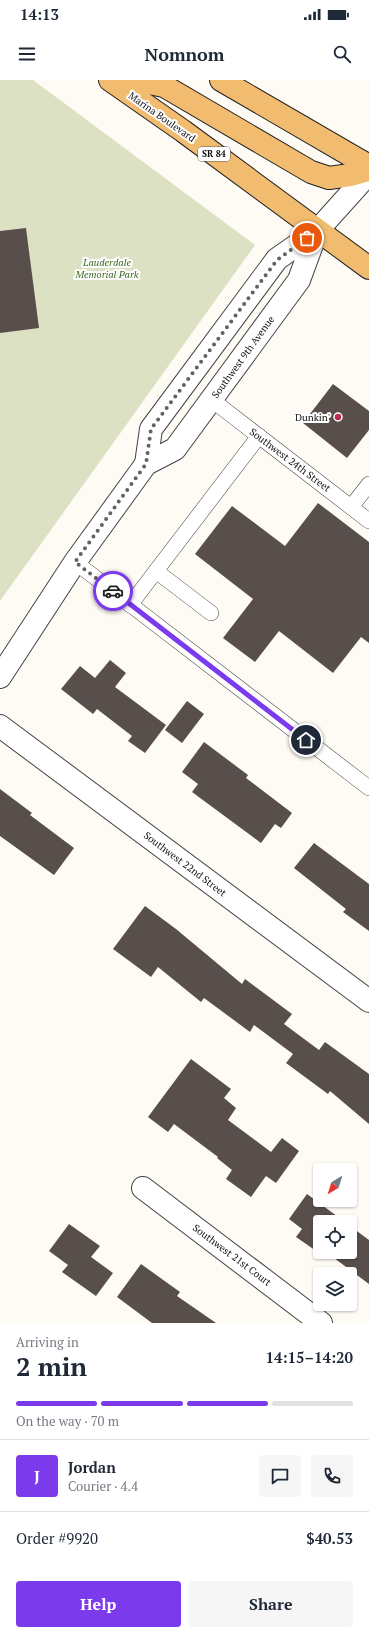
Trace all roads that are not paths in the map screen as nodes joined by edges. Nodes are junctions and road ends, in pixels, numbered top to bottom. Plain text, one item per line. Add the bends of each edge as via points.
1 (110, 80) edge
2 (133, 80) edge
3 (221, 80) edge
4 (369, 166) edge
5 (369, 170) edge
6 (369, 174) edge
7 (317, 231) junction
8 (369, 268) edge
9 (212, 400) junction
10 (259, 436) junction
11 (146, 464) junction
12 (369, 484) edge
13 (351, 507) junction
14 (369, 521) edge
15 (75, 562) junction
16 (156, 571) junction
17 (130, 605) junction
18 (211, 613) dead end
19 (0, 677) edge
20 (0, 726) edge
21 (369, 788) edge
22 (369, 1001) edge
23 (143, 1188) dead end
24 (320, 1323) edge

1 - 7 main road, Marina Boulevard / SR 84
2 - 5 main road via 164,86 311,172 330,178
3 - 4 main road
6 - 7 street, Southwest 9th Avenue
7 - 8 main road, Marina Boulevard / SR 84
7 - 9 street, Southwest 9th Avenue via 299,280
7 - 11 street, Southwest 9th Avenue via 277,260 151,429
9 - 10 lane, Southwest 24th Street
9 - 11 street, Southwest 9th Avenue via 175,449
10 - 13 lane, Southwest 24th Street
10 - 16 lane
11 - 15 street, Southwest 9th Avenue
12 - 13 lane
13 - 14 lane, Southwest 24th Street
15 - 17 lane
15 - 19 street, Southwest 9th Avenue
16 - 17 lane
16 - 18 lane
17 - 21 lane
20 - 22 street, Southwest 22nd Street
23 - 24 street, Southwest 21st Court

